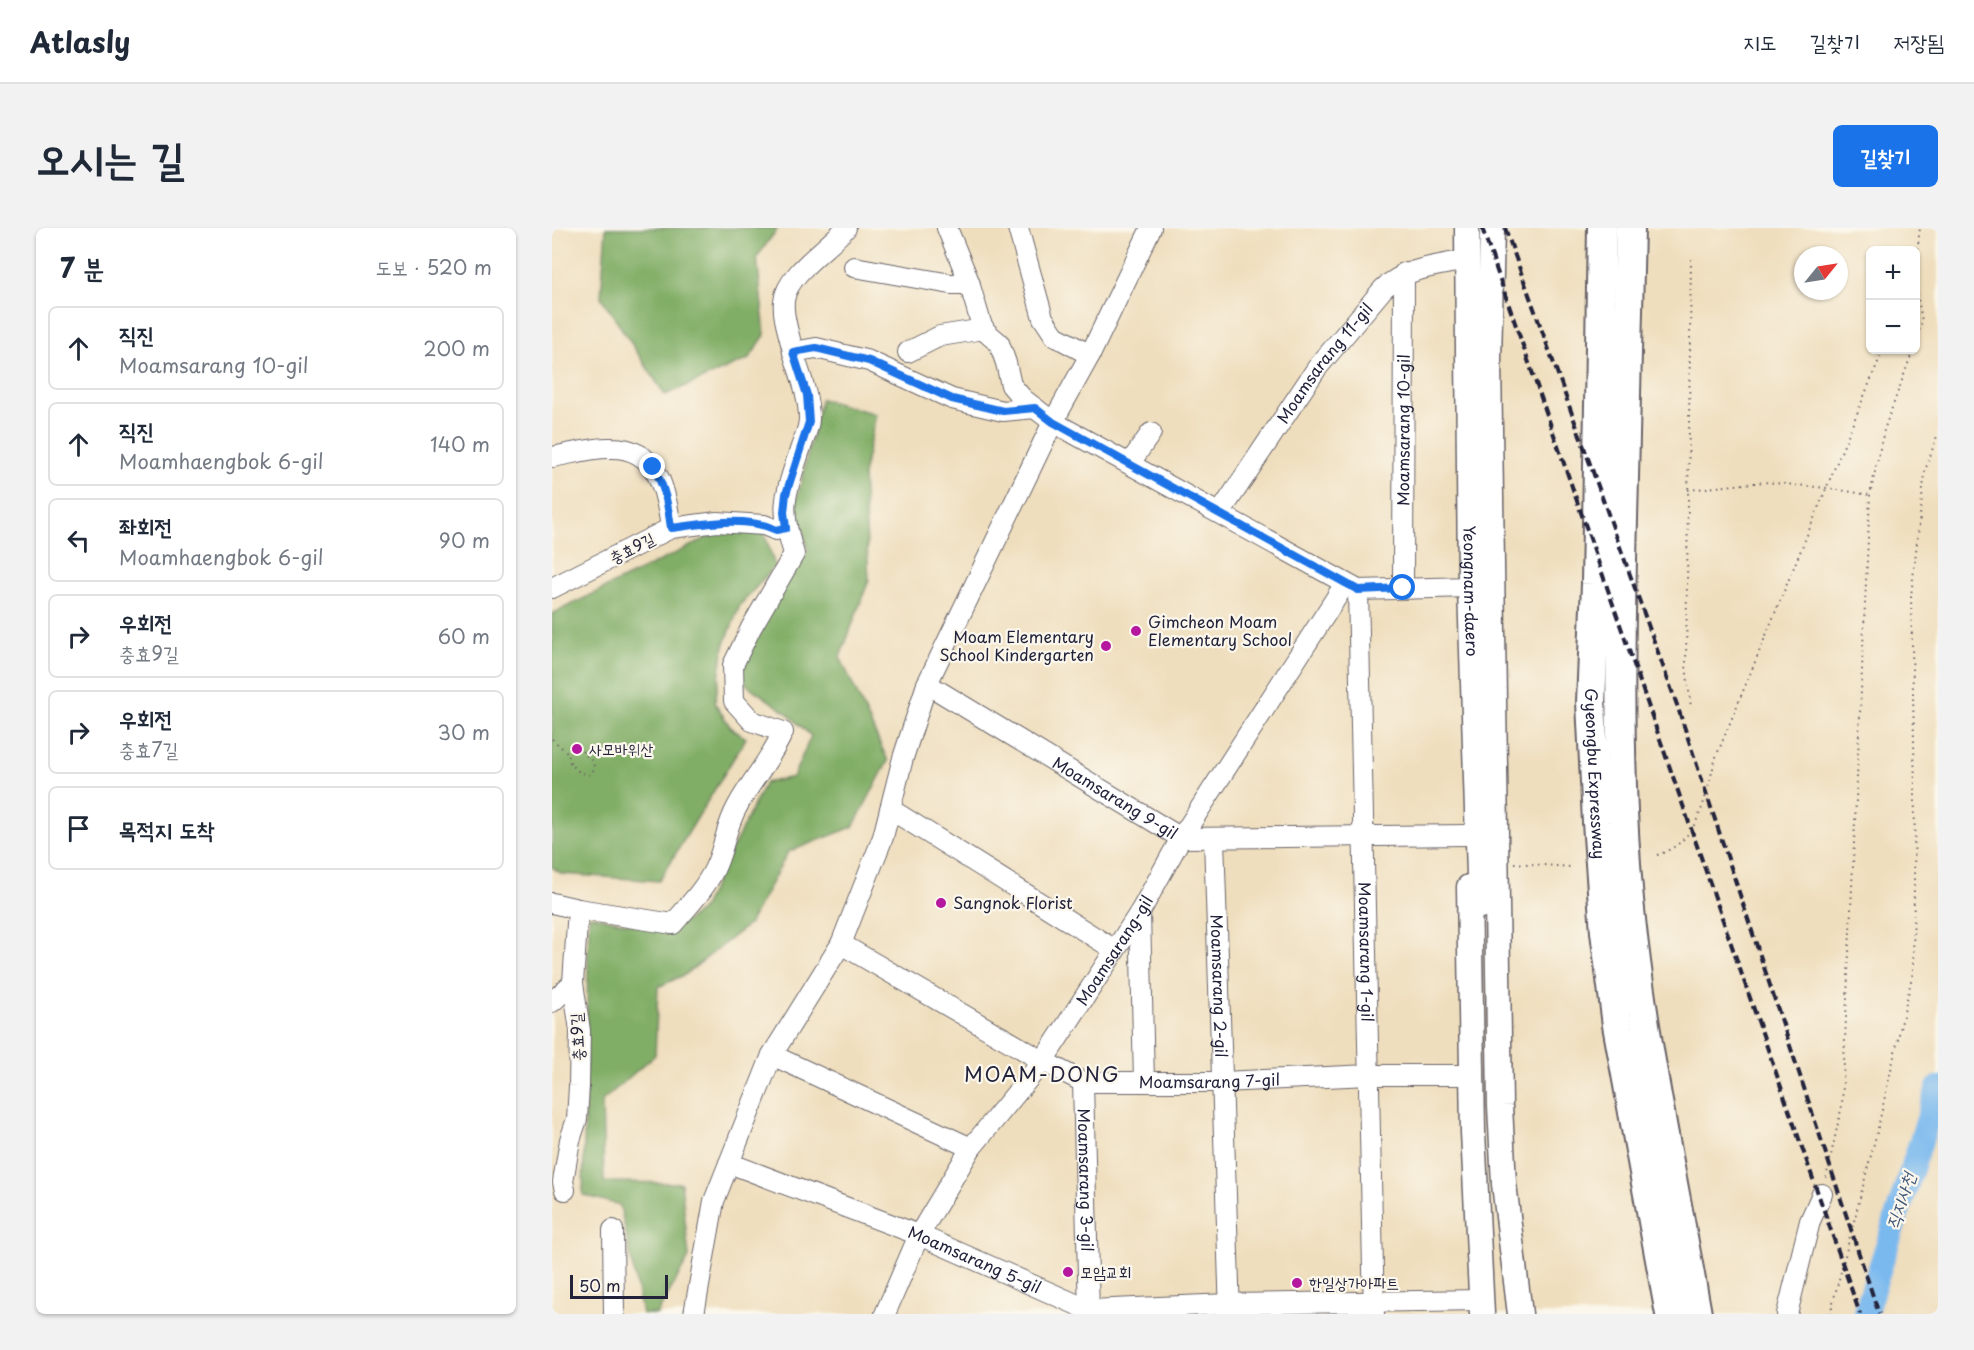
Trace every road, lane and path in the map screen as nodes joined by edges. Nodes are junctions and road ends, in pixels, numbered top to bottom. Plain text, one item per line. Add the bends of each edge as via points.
1 (846, 228) edge
2 (946, 228) edge
3 (1018, 228) edge
4 (1151, 228) edge
5 (1467, 228) edge
6 (1492, 228) edge
7 (1602, 228) edge
8 (1630, 228) edge
9 (1920, 228) edge
10 (1918, 246) edge
11 (1691, 259) dead end
12 (1466, 260) junction
13 (854, 267) dead end
14 (1404, 273) junction
15 (970, 284) junction
16 (1920, 310) edge
17 (984, 328) junction
18 (1920, 328) edge
19 (793, 352) junction
20 (908, 352) dead end
21 (1881, 354) edge
22 (1911, 354) edge
23 (1090, 355) junction
24 (1035, 408) junction
25 (1053, 422) junction
26 (1151, 433) dead end
27 (1938, 433) edge
28 (552, 457) edge
29 (1130, 463) junction
30 (1827, 488) junction
31 (1687, 490) junction
32 (1870, 495) junction
33 (1220, 513) junction
34 (671, 528) junction
35 (786, 528) junction
36 (1351, 587) junction
37 (1470, 587) junction
38 (552, 588) edge
39 (1403, 588) junction
40 (927, 684) junction
41 (1691, 708) dead end
42 (552, 739) edge
43 (568, 753) junction
44 (1487, 807) junction
45 (890, 809) junction
46 (1469, 835) junction
47 (1363, 836) junction
48 (1181, 838) junction
49 (1214, 839) junction
50 (1657, 855) dead end
51 (1511, 862) junction
52 (1571, 867) dead end
53 (552, 903) edge
54 (578, 909) junction
55 (1140, 912) junction
56 (841, 944) junction
57 (1115, 950) junction
58 (1489, 954) junction
59 (573, 983) junction
60 (552, 1002) edge
61 (772, 1055) junction
62 (1043, 1061) junction
63 (1472, 1075) junction
64 (1369, 1076) junction
65 (1083, 1082) junction
66 (1144, 1082) junction
67 (1223, 1082) junction
68 (971, 1148) junction
69 (729, 1163) junction
70 (565, 1190) dead end
71 (1822, 1194) joint
72 (613, 1230) dead end
73 (920, 1235) junction
74 (1373, 1307) edge
75 (1481, 1307) edge
76 (1229, 1309) edge
77 (1089, 1312) edge
78 (614, 1314) edge
79 (693, 1314) edge
80 (885, 1314) edge
81 (1503, 1314) edge
82 (1520, 1314) edge
83 (1537, 1314) edge
84 (1670, 1314) edge
85 (1697, 1314) edge
86 (1787, 1314) edge
87 (1830, 1314) edge

1 - 19 street via 785,291 783,304
2 - 15 street
3 - 23 street via 1043,318 1055,336
4 - 23 street
5 - 12 main road, Yeongnam-daero
6 - 44 main road, Yeongnam-daero via 1489,361 1494,561
7 - 84 highway, Gyeongbu Expressway via 1591,702 1597,822 1617,1025
8 - 85 highway, Gyeongbu Expressway via 1621,622 1626,863 1645,1029
9 - 10 path
11 - 31 path
12 - 14 street, Moamsarang 11-gil
12 - 37 main road, Yeongnam-daero
13 - 15 street
14 - 33 street, Moamsarang 11-gil via 1383,289 1317,368
14 - 39 street, Moamsarang 10-gil
15 - 17 street
16 - 18 path
17 - 20 street via 940,336
17 - 24 street via 999,343 1011,385
19 - 24 street via 816,348 869,361 952,399 1003,411
19 - 35 street via 807,395 809,422 786,494
21 - 30 path
22 - 32 path via 1884,430
23 - 25 street
24 - 25 street
25 - 29 street
25 - 40 street
26 - 29 street
27 - 87 path via 1925,471 1911,596 1915,791 1912,972 1877,1132
28 - 34 street via 610,447 636,453 658,476
29 - 33 street
30 - 31 path via 1764,482
30 - 32 path
30 - 50 path via 1716,757 1698,819 1681,843
31 - 41 path via 1686,665
32 - 71 path via 1842,1105
33 - 36 street
34 - 35 street, 충효9길 via 717,522
34 - 38 street, 충효9길
35 - 54 street via 794,554 733,665 734,701 752,721 783,732 726,828 716,864 673,924
36 - 39 street
36 - 47 street, Moamsarang 1-gil
36 - 48 street, Moamsarang-gil
37 - 39 street
37 - 44 main road, Yeongnam-daero
40 - 45 street
40 - 48 street, Moamsarang 9-gil
42 - 43 path
43 - 43 path via 570,763 579,772 589,775 595,768 581,750
44 - 46 main road
44 - 51 main road
44 - 58 main road, Yeongnam-daero
45 - 56 street
45 - 57 street
46 - 47 street, Moamsarang 9-gil
46 - 63 main road
47 - 49 street, Moamsarang 9-gil
47 - 64 street, Moamsarang 1-gil
48 - 49 street, Moamsarang 9-gil
48 - 55 street, Moamsarang-gil
49 - 67 street, Moamsarang 2-gil
51 - 52 path
51 - 83 main road via 1513,1084 1521,1203
53 - 54 street
54 - 59 street, 충효9길
55 - 57 street, Moamsarang-gil
55 - 66 street
56 - 61 street
56 - 62 street, Moamsarang 7-gil
57 - 62 street, Moamsarang-gil
58 - 81 main road via 1489,1187
58 - 82 main road via 1504,1184
59 - 60 street
59 - 70 street, 충효9길 via 580,1031 579,1086 577,1119 563,1182
61 - 68 street
61 - 69 street
62 - 65 street, Moamsarang 7-gil
62 - 68 street, Moamsarang-gil
63 - 64 street, Moamsarang 7-gil
63 - 75 main road
64 - 67 street, Moamsarang 7-gil
64 - 74 street, Moamsarang 1-gil
65 - 66 street, Moamsarang 7-gil
65 - 77 street, Moamsarang 3-gil
66 - 67 street, Moamsarang 7-gil
67 - 76 street, Moamsarang 2-gil
68 - 73 street, Moamsarang-gil
69 - 73 street, Moamsarang 5-gil
69 - 79 street via 714,1201
71 - 86 street via 1810,1221
72 - 78 street
73 - 77 street, Moamsarang 5-gil
73 - 80 street, Moamsarang-gil
74 - 75 street, Moamsarang 5-gil
74 - 76 street, Moamsarang 5-gil
76 - 77 street, Moamsarang 5-gil

